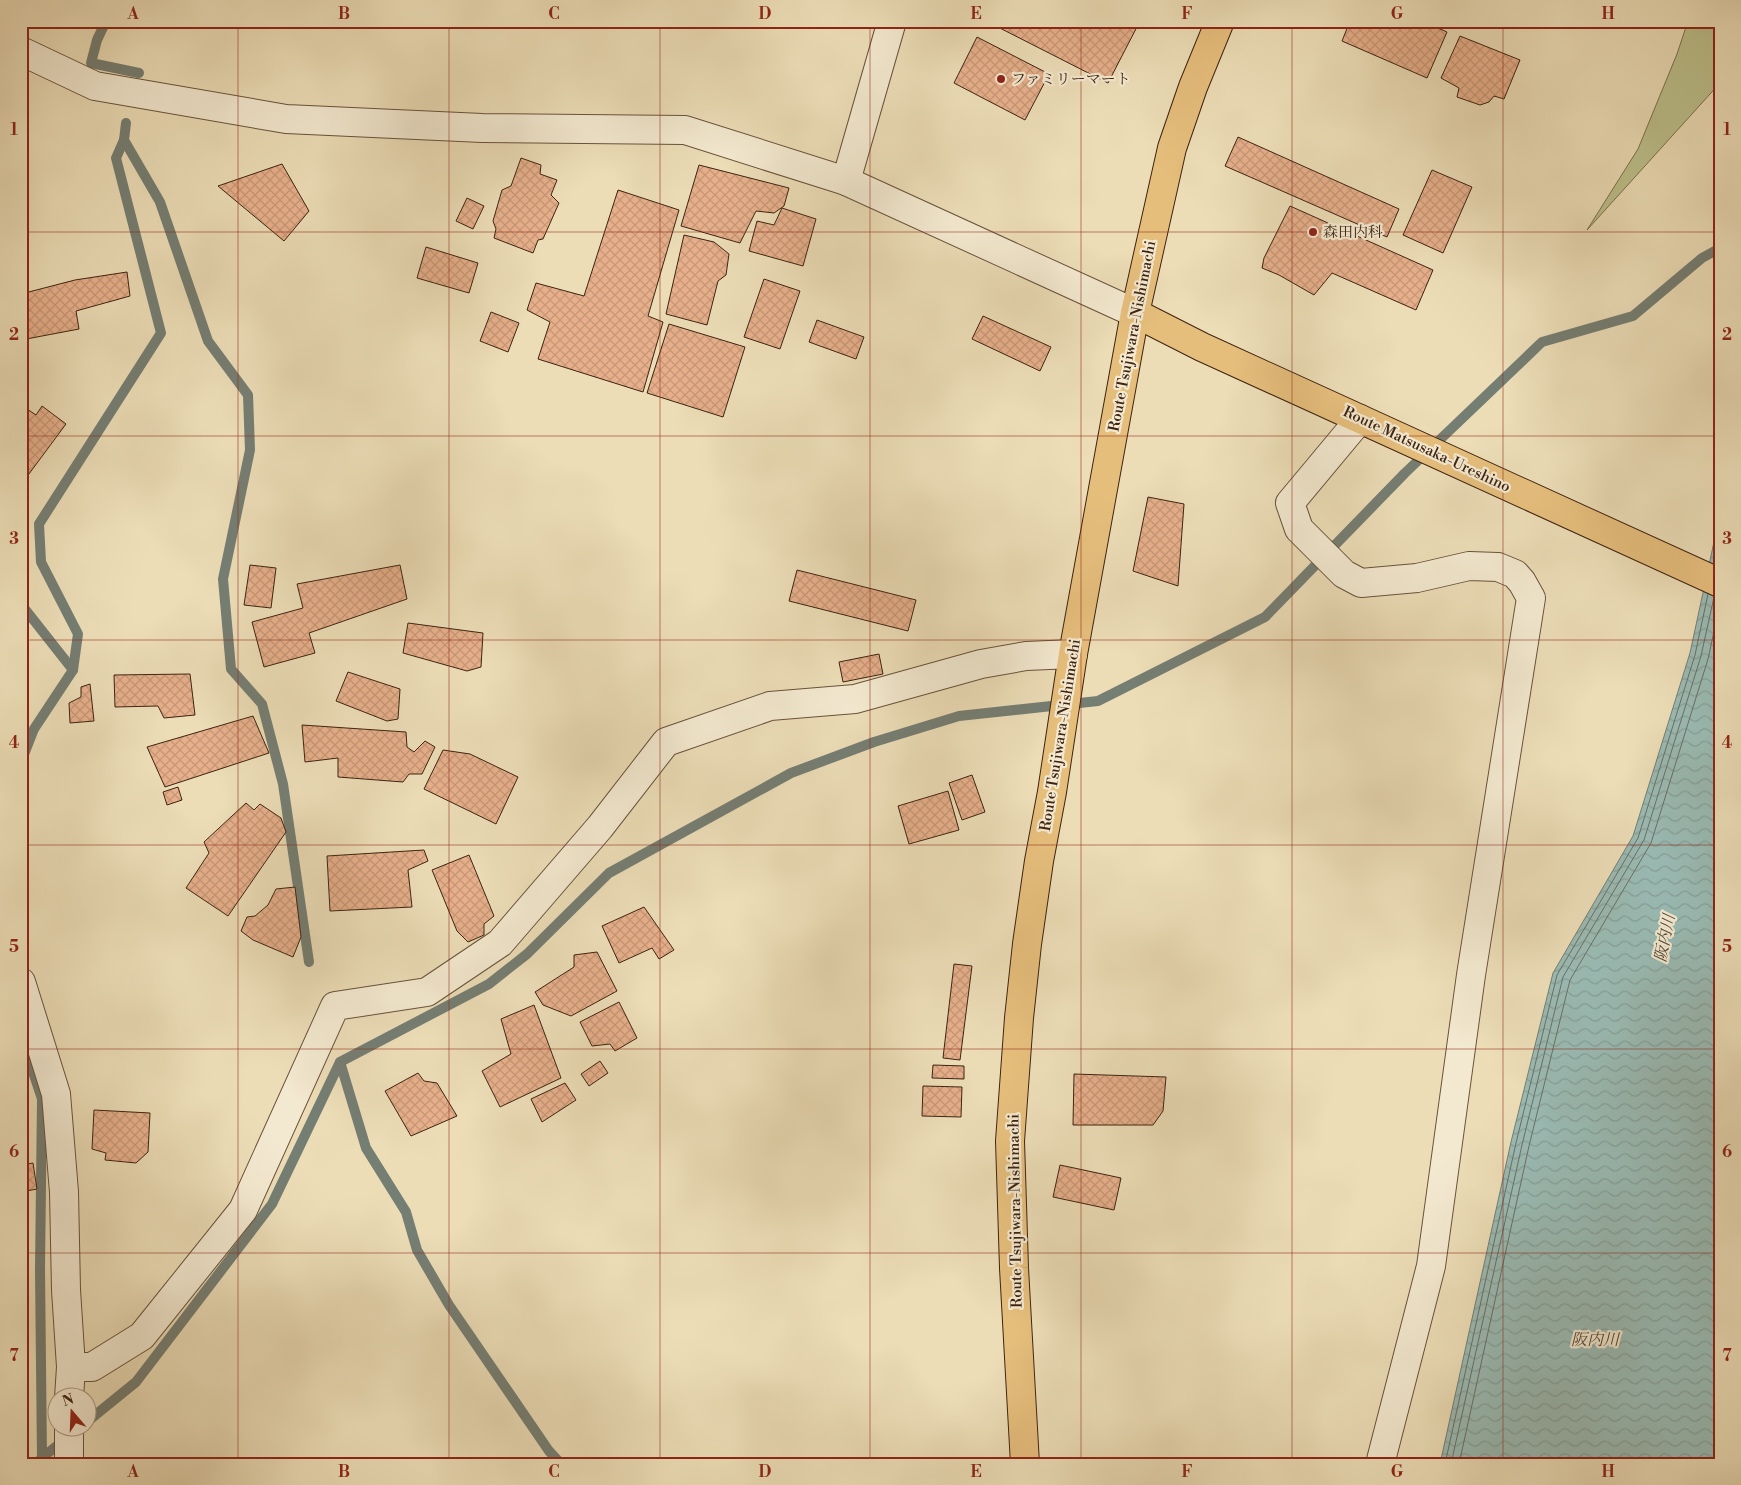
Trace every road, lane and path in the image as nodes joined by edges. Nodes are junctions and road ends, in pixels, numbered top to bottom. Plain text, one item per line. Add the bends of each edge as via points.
1 (892, 21) edge
2 (1220, 21) edge
3 (21, 51) edge
4 (846, 181) junction
5 (1135, 313) junction
6 (1360, 418) junction
7 (1720, 583) edge
8 (1074, 654) junction
9 (21, 982) edge
10 (70, 1384) edge
11 (69, 1438) edge
12 (69, 1464) edge
13 (1025, 1464) edge
14 (1380, 1464) edge

1 - 4 street
2 - 5 main road, Route Tsujiwara-Nishimachi via 1172,148
3 - 4 street via 95,86 286,120 482,128 685,130
4 - 5 street
5 - 6 main road, Route Matsusaka-Ureshino
5 - 8 main road, Route Tsujiwara-Nishimachi
6 - 7 main road, Route Matsusaka-Ureshino
6 - 14 street via 1290,504 1299,529 1344,574 1361,583 1417,578 1469,566 1498,567 1515,574 1530,598 1471,976 1431,1266
8 - 10 street via 1026,656 980,664 855,699 770,706 666,742 600,827 500,943 427,992 334,1006 243,1210 142,1336
8 - 13 main road, Route Tsujiwara-Nishimachi via 1027,944 1010,1141
9 - 10 street via 56,1094 64,1192
11 - 12 street

